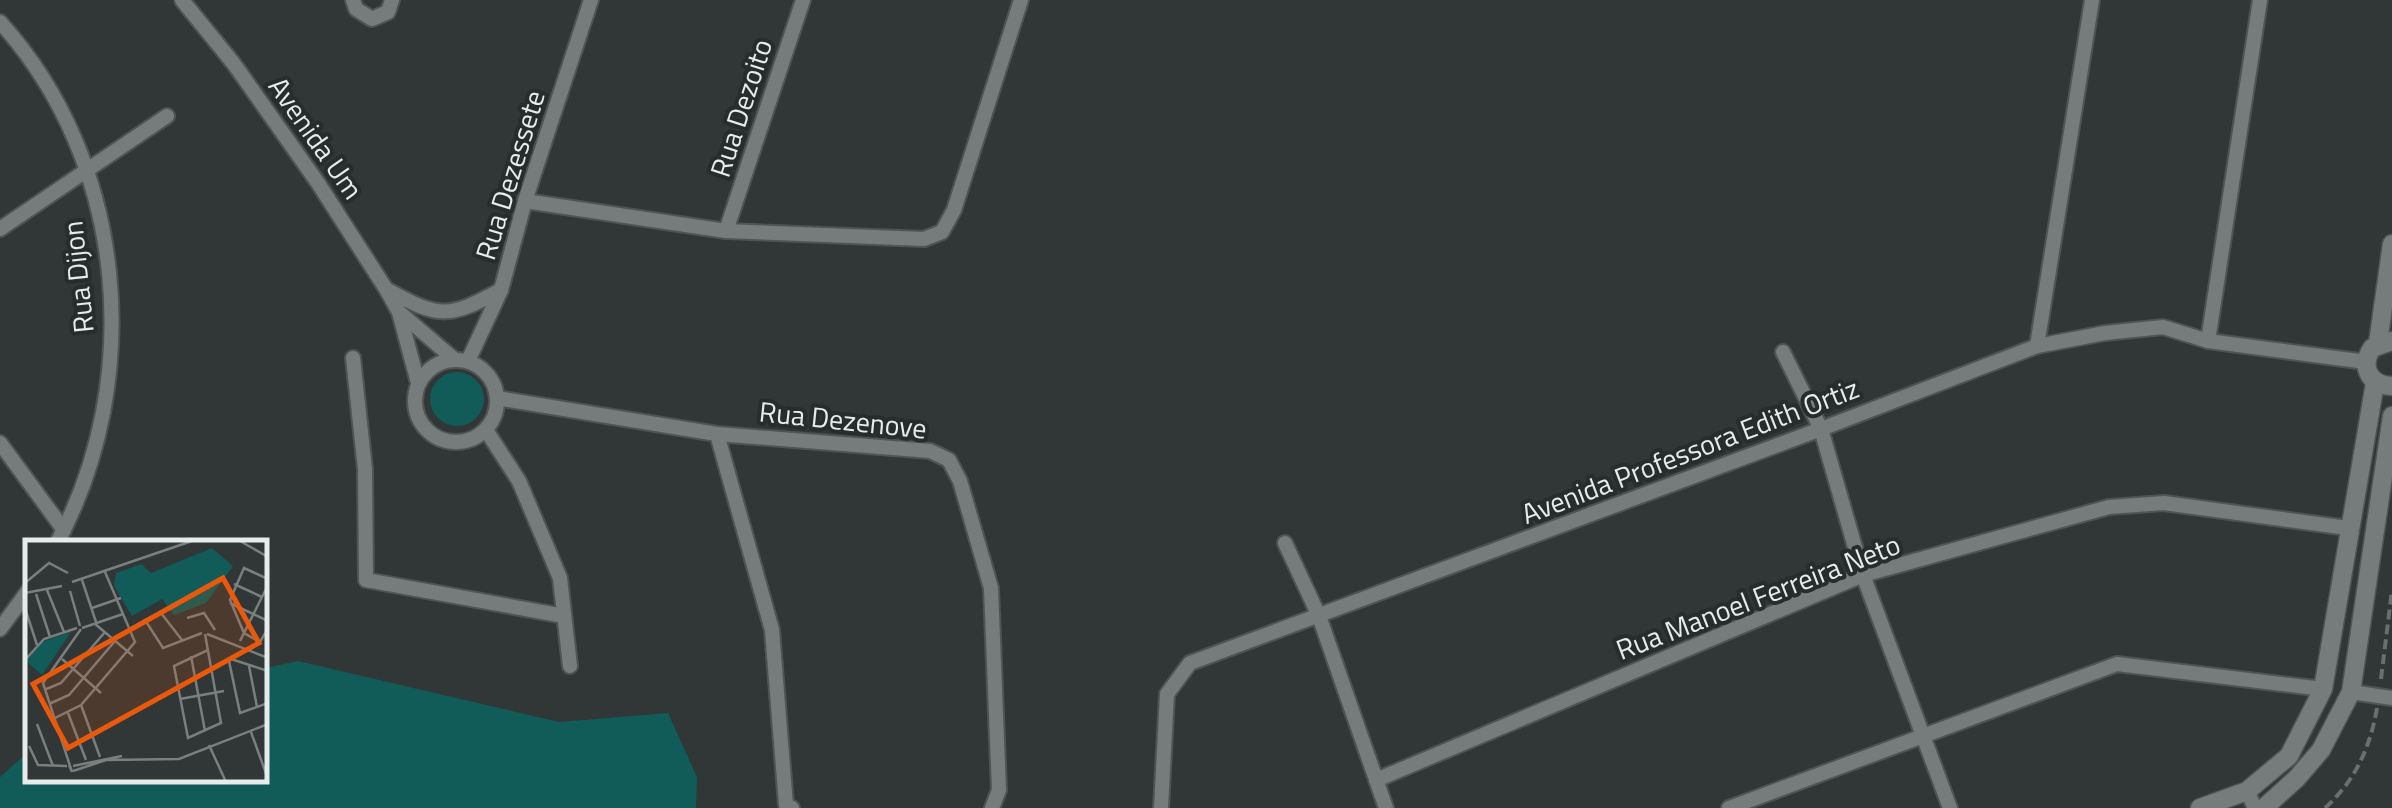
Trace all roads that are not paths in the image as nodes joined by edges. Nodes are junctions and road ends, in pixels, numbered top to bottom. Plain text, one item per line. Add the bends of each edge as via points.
1 (182, 0) edge
2 (353, 0) edge
3 (392, 0) edge
4 (591, 0) edge
5 (804, 0) edge
6 (1021, 0) edge
7 (2092, 0) edge
8 (2260, 0) edge
9 (0, 22) edge
10 (167, 116) dead end
11 (88, 168) junction
12 (525, 201) junction
13 (0, 229) edge
14 (726, 231) junction
15 (2392, 244) edge
16 (386, 289) junction
17 (501, 290) junction
18 (398, 312) junction
19 (2208, 341) junction
20 (2385, 342) edge
21 (2037, 346) junction
22 (1783, 352) dead end
23 (353, 358) dead end
24 (461, 360) junction
25 (2366, 362) junction
26 (418, 383) junction
27 (2384, 384) edge
28 (497, 398) junction
29 (2392, 416) edge
30 (1821, 429) junction
31 (486, 430) junction
32 (718, 434) junction
33 (0, 443) edge
34 (2348, 528) junction
35 (2383, 532) edge
36 (60, 537) edge
37 (1285, 544) dead end
38 (1864, 575) junction
39 (25, 595) edge
40 (564, 616) junction
41 (1320, 616) junction
42 (0, 629) edge
43 (570, 666) dead end
44 (2323, 690) junction
45 (2351, 692) junction
46 (2385, 697) edge
47 (1922, 734) junction
48 (1376, 780) junction
49 (2251, 799) edge
50 (789, 807) edge
51 (992, 808) edge
52 (1161, 808) edge
53 (1386, 808) edge
54 (1729, 808) edge
55 (1950, 808) edge
56 (2200, 808) edge
57 (2264, 808) edge

1 - 16 street, Avenida Um via 297,153
2 - 3 street via 372,19 388,12
4 - 12 street, Rua Dezessete
5 - 14 street, Rua Dezoito
6 - 14 street via 942,232 924,239
7 - 21 street
8 - 19 street
9 - 11 street, Rua Dijon via 48,89
10 - 11 street
11 - 13 street
11 - 36 street, Rua Dijon via 107,253 110,378 100,434
12 - 14 street
12 - 17 street, Rua Dezessete
15 - 20 street
16 - 17 street via 424,310 460,312
16 - 18 street, Avenida Um
17 - 24 street, Rua Dezessete
18 - 24 street, Avenida Um
18 - 26 street, Avenida Um
19 - 21 street, Avenida Professora Edith Ortiz via 2163,327
19 - 25 street, Avenida Professora Edith Ortiz
20 - 25 street via 2372,348
21 - 30 street, Avenida Professora Edith Ortiz
22 - 30 street
23 - 40 street via 364,454 366,580
24 - 26 street via 428,370
24 - 28 street via 483,369
25 - 27 street via 2366,370
26 - 31 street via 416,416 426,430 456,442
27 - 34 street
28 - 31 street
28 - 32 street, Rua Dezenove
29 - 35 street
30 - 38 street
30 - 41 street, Avenida Professora Edith Ortiz
31 - 40 street via 546,538
32 - 50 street via 772,630
32 - 51 street, Rua Dezenove via 930,451 948,460 960,480 991,588 999,790
33 - 36 street
34 - 38 street, Rua Manoel Ferreira Neto via 2164,503 2109,508
34 - 44 street
35 - 45 street
37 - 41 street
38 - 47 street
38 - 48 street, Rua Manoel Ferreira Neto
39 - 42 street
40 - 43 street
41 - 48 street
41 - 52 street, Avenida Professora Edith Ortiz via 1190,663 1166,694
44 - 47 street via 2117,664
44 - 49 street via 2288,756
45 - 46 street
45 - 57 street via 2320,750
47 - 54 street
47 - 55 street
48 - 53 street
49 - 56 street

